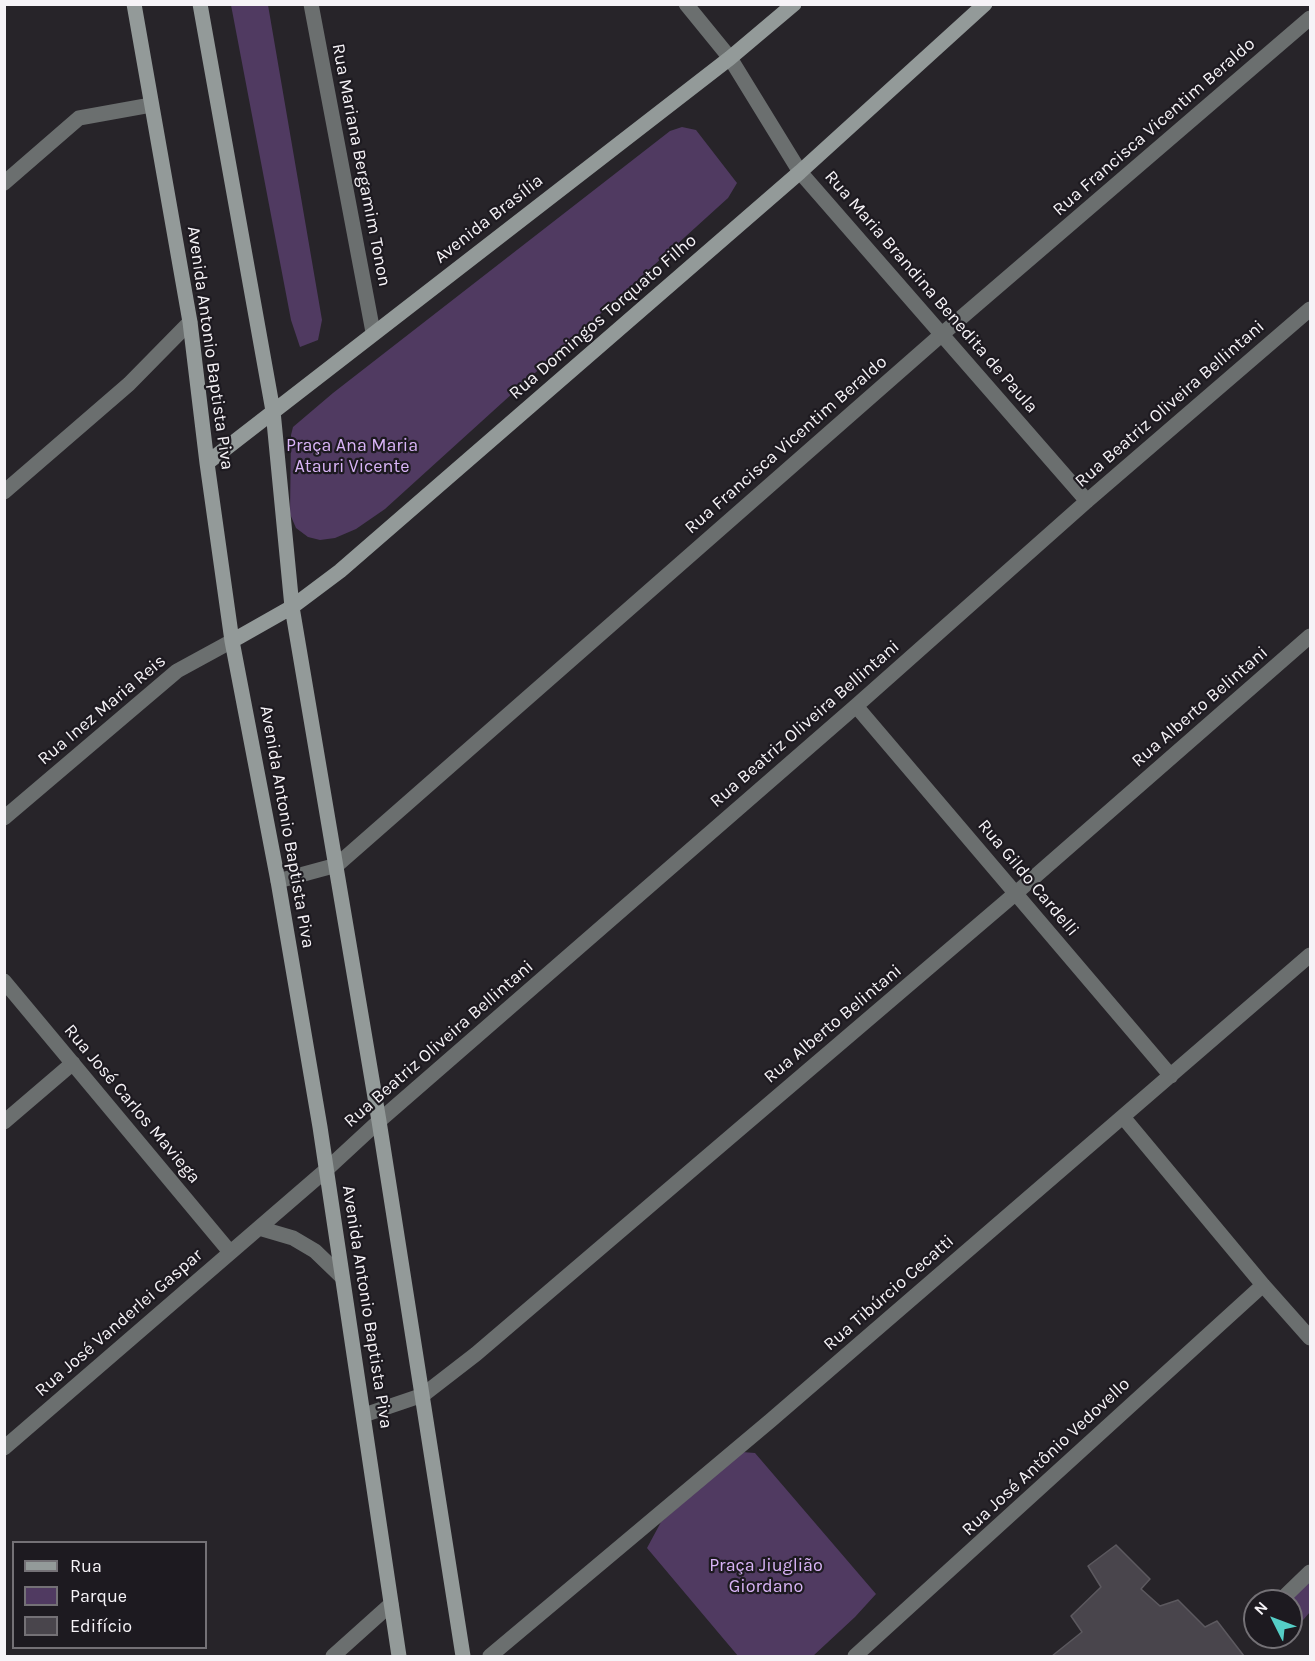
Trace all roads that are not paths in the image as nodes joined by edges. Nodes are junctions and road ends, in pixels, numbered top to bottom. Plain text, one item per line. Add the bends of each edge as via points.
1 (134, 4) edge
2 (200, 4) edge
3 (310, 4) edge
4 (686, 4) edge
5 (794, 4) edge
6 (985, 4) edge
7 (1311, 18) edge
8 (730, 58) junction
9 (151, 105) junction
10 (800, 172) junction
11 (4, 183) edge
12 (1311, 309) edge
13 (190, 322) junction
14 (373, 332) junction
15 (941, 335) junction
16 (273, 411) junction
17 (207, 463) junction
18 (4, 492) edge
19 (1087, 501) junction
20 (292, 607) junction
21 (1311, 636) edge
22 (232, 641) junction
23 (856, 706) junction
24 (4, 818) edge
25 (337, 865) junction
26 (278, 881) junction
27 (1016, 893) junction
28 (1308, 963) edge
29 (4, 981) edge
30 (73, 1063) junction
31 (1171, 1076) junction
32 (1123, 1117) junction
33 (379, 1121) junction
34 (4, 1122) edge
35 (326, 1170) junction
36 (259, 1228) junction
37 (230, 1252) junction
38 (342, 1277) junction
39 (1263, 1285) junction
40 (1311, 1338) edge
41 (423, 1395) junction
42 (364, 1415) junction
43 (4, 1448) edge
44 (1311, 1572) edge
45 (1293, 1589) edge
46 (391, 1604) junction
47 (333, 1656) edge
48 (399, 1656) edge
49 (463, 1656) edge
50 (490, 1656) edge
51 (855, 1656) edge

1 - 9 main road, Avenida Antonio Baptista Piva
2 - 16 main road
3 - 14 street, Rua Mariana Bergamim Tonon
4 - 8 street, Rua Maria Brandina Benedita de Paula
5 - 8 main road, Avenida Brasília
6 - 10 main road, Rua Domingos Torquato Filho
7 - 15 street, Rua Francisca Vicentim Beraldo
8 - 10 street, Rua Maria Brandina Benedita de Paula
8 - 14 main road, Avenida Brasília
9 - 11 street via 79,118
9 - 13 main road, Avenida Antonio Baptista Piva
10 - 15 street, Rua Maria Brandina Benedita de Paula
10 - 20 main road, Rua Domingos Torquato Filho via 340,571
12 - 19 street, Rua Beatriz Oliveira Bellintani
13 - 17 main road, Avenida Antonio Baptista Piva
13 - 18 street via 129,384
14 - 16 main road, Avenida Brasília
15 - 19 street, Rua Maria Brandina Benedita de Paula
15 - 25 street, Rua Francisca Vicentim Beraldo
16 - 17 main road, Avenida Brasília
16 - 20 main road
17 - 22 main road, Avenida Antonio Baptista Piva
19 - 23 street, Rua Beatriz Oliveira Bellintani
20 - 22 main road, Rua Domingos Torquato Filho
20 - 25 main road
21 - 27 street, Rua Alberto Belintani
22 - 24 street, Rua Inez Maria Reis via 177,671
22 - 26 main road, Avenida Antonio Baptista Piva
23 - 27 street, Rua Gildo Cardelli
23 - 33 street, Rua Beatriz Oliveira Bellintani
25 - 26 street, Rua Francisca Vicentim Beraldo
25 - 33 main road
26 - 35 main road, Avenida Antonio Baptista Piva
27 - 31 street, Rua Gildo Cardelli
27 - 41 street, Rua Alberto Belintani
28 - 31 street, Rua Tibúrcio Cecatti
29 - 30 street, Rua José Carlos Maviega
30 - 34 street
30 - 37 street, Rua José Carlos Maviega
31 - 32 street, Rua Tibúrcio Cecatti
32 - 39 street
32 - 50 street, Rua Tibúrcio Cecatti via 762,1429
33 - 35 street, Rua Beatriz Oliveira Bellintani
33 - 41 main road
35 - 36 street, Rua José Vanderlei Gaspar
35 - 38 main road, Avenida Antonio Baptista Piva
36 - 37 street, Rua José Vanderlei Gaspar
36 - 38 street via 293,1238 315,1251
37 - 43 street, Rua José Vanderlei Gaspar
38 - 42 main road, Avenida Antonio Baptista Piva
39 - 40 street
39 - 51 street, Rua José Antônio Vedovello
41 - 42 street, Rua Alberto Belintani
41 - 49 main road
42 - 46 main road, Avenida Antonio Baptista Piva
44 - 45 street
46 - 47 street
46 - 48 main road, Avenida Antonio Baptista Piva

